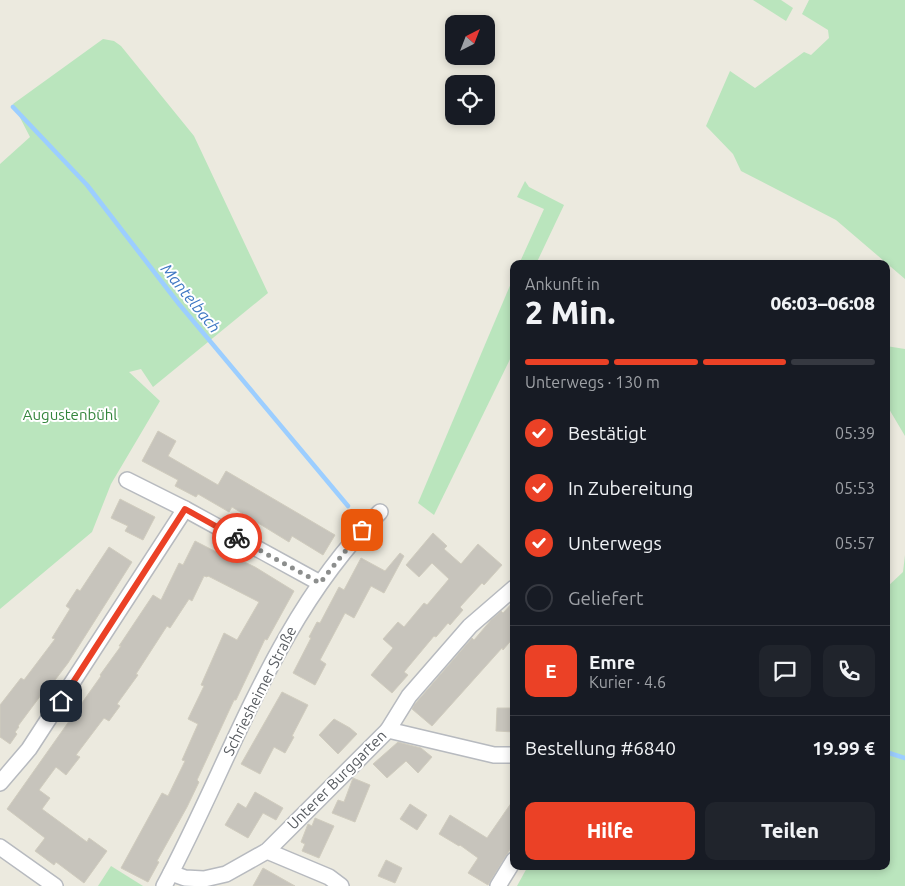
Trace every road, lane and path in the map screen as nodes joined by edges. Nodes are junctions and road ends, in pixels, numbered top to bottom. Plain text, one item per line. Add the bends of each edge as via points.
1 (127, 480) dead end
2 (185, 509) junction
3 (380, 512) dead end
4 (320, 583) junction
5 (510, 592) edge
6 (388, 730) junction
7 (510, 755) edge
8 (0, 783) edge
9 (0, 847) edge
10 (267, 851) junction
11 (510, 866) edge
12 (168, 879) edge
13 (55, 886) edge
14 (341, 886) edge
15 (498, 886) edge

1 - 2 street
2 - 4 street
2 - 8 street via 29,749
3 - 4 street, Schriesheimer Straße
4 - 12 street, Schriesheimer Straße via 273,660
5 - 6 street, Unterer Burggarten via 464,633 409,696
6 - 7 street via 494,755
6 - 10 street, Unterer Burggarten
9 - 13 street
10 - 12 street, Unterer Burggarten via 226,874 204,879
10 - 14 street via 329,877
11 - 15 street

